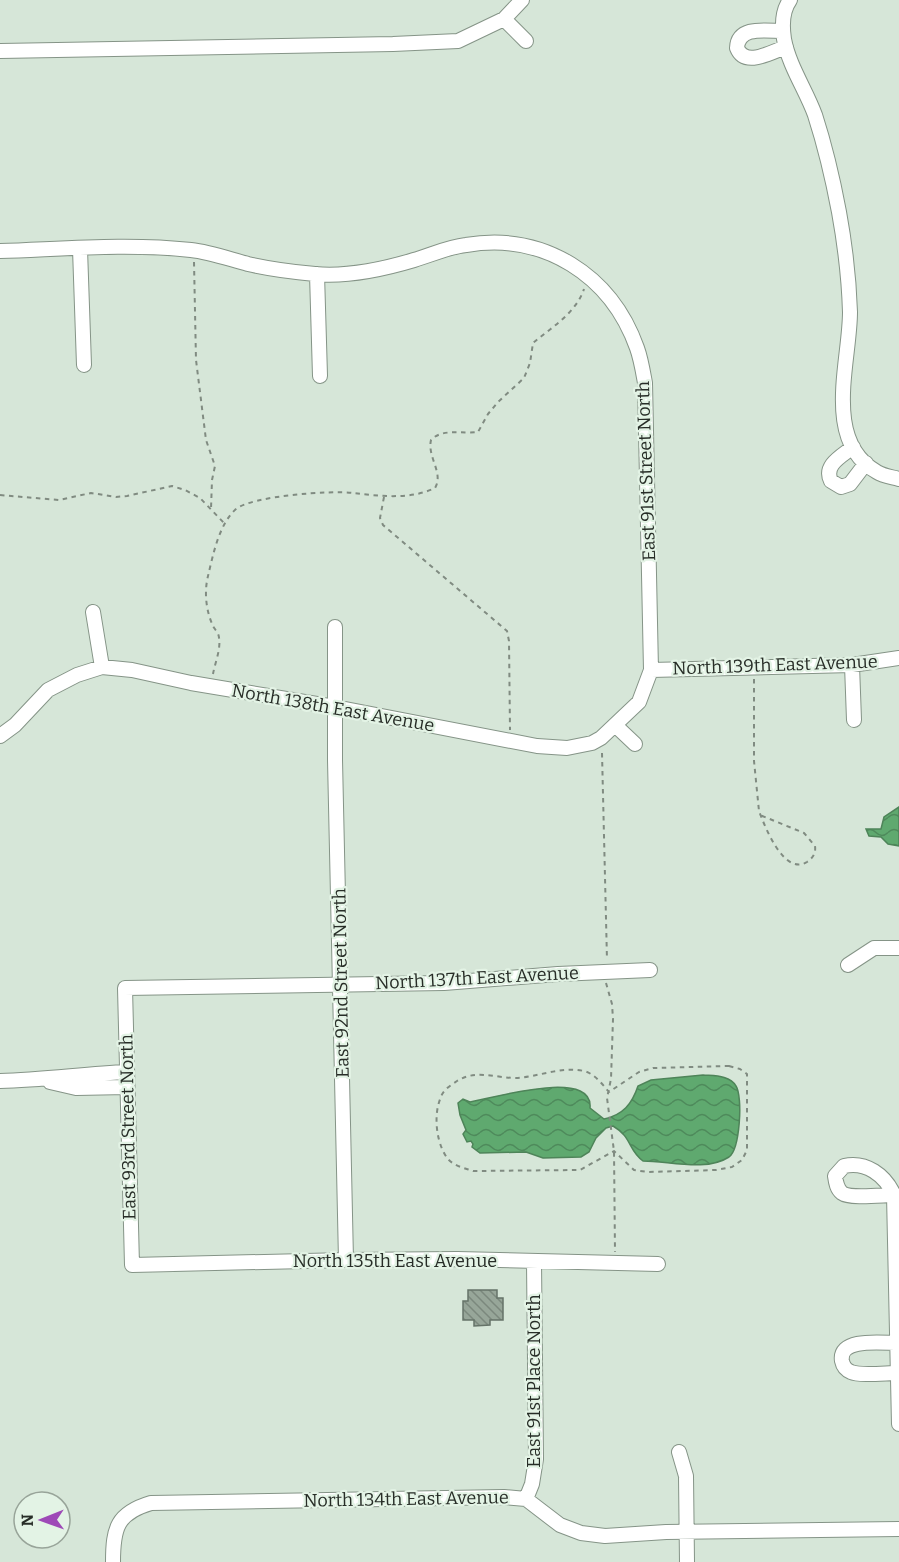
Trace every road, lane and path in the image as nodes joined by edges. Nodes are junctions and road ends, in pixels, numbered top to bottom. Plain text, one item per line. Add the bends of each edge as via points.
1 (522, 0) edge
2 (790, 0) edge
3 (504, 19) junction
4 (783, 31) junction
5 (526, 41) dead end
6 (786, 47) junction
7 (0, 51) edge
8 (80, 249) junction
9 (194, 250) junction
10 (0, 251) edge
11 (317, 274) junction
12 (593, 280) junction
13 (84, 365) dead end
14 (320, 376) dead end
15 (899, 479) edge
16 (0, 495) edge
17 (384, 496) junction
18 (212, 509) junction
19 (225, 524) junction
20 (93, 612) dead end
21 (335, 627) dead end
22 (899, 658) edge
23 (852, 665) junction
24 (102, 667) junction
25 (753, 667) junction
26 (651, 670) junction
27 (209, 686) junction
28 (335, 707) junction
29 (854, 720) dead end
30 (616, 726) junction
31 (0, 736) edge
32 (601, 738) junction
33 (509, 741) junction
34 (634, 744) dead end
35 (760, 815) junction
36 (899, 948) edge
37 (848, 965) dead end
38 (650, 970) dead end
39 (605, 972) junction
40 (341, 985) junction
41 (124, 988) joint
42 (127, 1079) junction
43 (0, 1081) edge
44 (609, 1092) junction
45 (614, 1151) junction
46 (894, 1195) dead end
47 (346, 1260) junction
48 (534, 1262) junction
49 (615, 1264) junction
50 (658, 1264) dead end
51 (132, 1265) joint
52 (897, 1343) junction
53 (898, 1373) edge
54 (899, 1424) edge
55 (679, 1452) dead end
56 (526, 1499) junction
57 (899, 1529) edge
58 (687, 1532) junction
59 (113, 1562) edge
60 (687, 1562) edge

1 - 3 street
2 - 4 street
3 - 5 street
3 - 7 street via 458,42
4 - 6 street
4 - 6 street via 745,33 737,48 750,59
6 - 15 street via 814,115 840,213 850,313 842,414 848,436 860,456 878,473
8 - 9 street
8 - 10 street
8 - 13 street
9 - 11 street via 251,265
9 - 18 path via 196,360 206,440 215,466
11 - 12 street via 378,268 466,245 509,243 569,262
11 - 14 street
12 - 17 path via 575,308 533,343 524,378 498,402 478,432 444,433 431,440 430,453 438,475 435,488
12 - 26 street, East 91st Street North via 623,318 638,349 645,383
16 - 18 path via 59,500 91,493 127,496 172,486 185,490
17 - 19 path via 327,492 256,501 236,509
17 - 33 path via 380,518 386,527 507,631
18 - 19 path
19 - 27 path via 207,578 207,609 219,637
20 - 24 street
21 - 28 street, East 92nd Street North
22 - 23 street, North 139th East Avenue
23 - 25 street, North 139th East Avenue
23 - 29 street
24 - 27 street, North 138th East Avenue
24 - 31 street, North 138th East Avenue via 48,690
25 - 26 street, North 139th East Avenue
25 - 35 path
26 - 30 street, North 138th East Avenue via 639,702
27 - 28 street, North 138th East Avenue
28 - 33 street, North 138th East Avenue
28 - 40 street, East 92nd Street North
30 - 32 street, North 138th East Avenue
30 - 34 street
32 - 33 street, North 138th East Avenue via 567,748
32 - 39 path
35 - 35 path via 783,857 798,865 812,858 815,846 804,833
36 - 37 street via 874,948
38 - 39 street, North 137th East Avenue
39 - 40 street, North 137th East Avenue via 444,983
39 - 44 path via 613,1019
40 - 41 street, North 137th East Avenue
40 - 47 street, East 92nd Street North
41 - 42 street, East 93rd Street North
42 - 43 street via 76,1088 42,1080
42 - 51 street, East 93rd Street North
44 - 45 path via 608,1116
44 - 45 path via 639,1072 653,1068 729,1066 747,1074 747,1150 732,1167 648,1172 634,1170
44 - 45 path via 596,1078 576,1070 546,1071 519,1078 470,1075 446,1088 440,1097 438,1131 448,1160 473,1171 580,1170
45 - 49 path
46 - 52 street
47 - 48 street, North 135th East Avenue
47 - 51 street, North 135th East Avenue
48 - 49 street, North 135th East Avenue
48 - 56 street, East 91st Place North via 536,1459
49 - 50 street, North 135th East Avenue
52 - 53 street
52 - 53 street via 852,1344 845,1349 842,1360 854,1373
53 - 54 street
55 - 58 street via 686,1476
56 - 58 street, North 134th East Avenue via 560,1525 581,1533 605,1536
56 - 59 street, North 134th East Avenue via 151,1503 122,1517 114,1536
57 - 58 street, North 134th East Avenue
58 - 60 street

